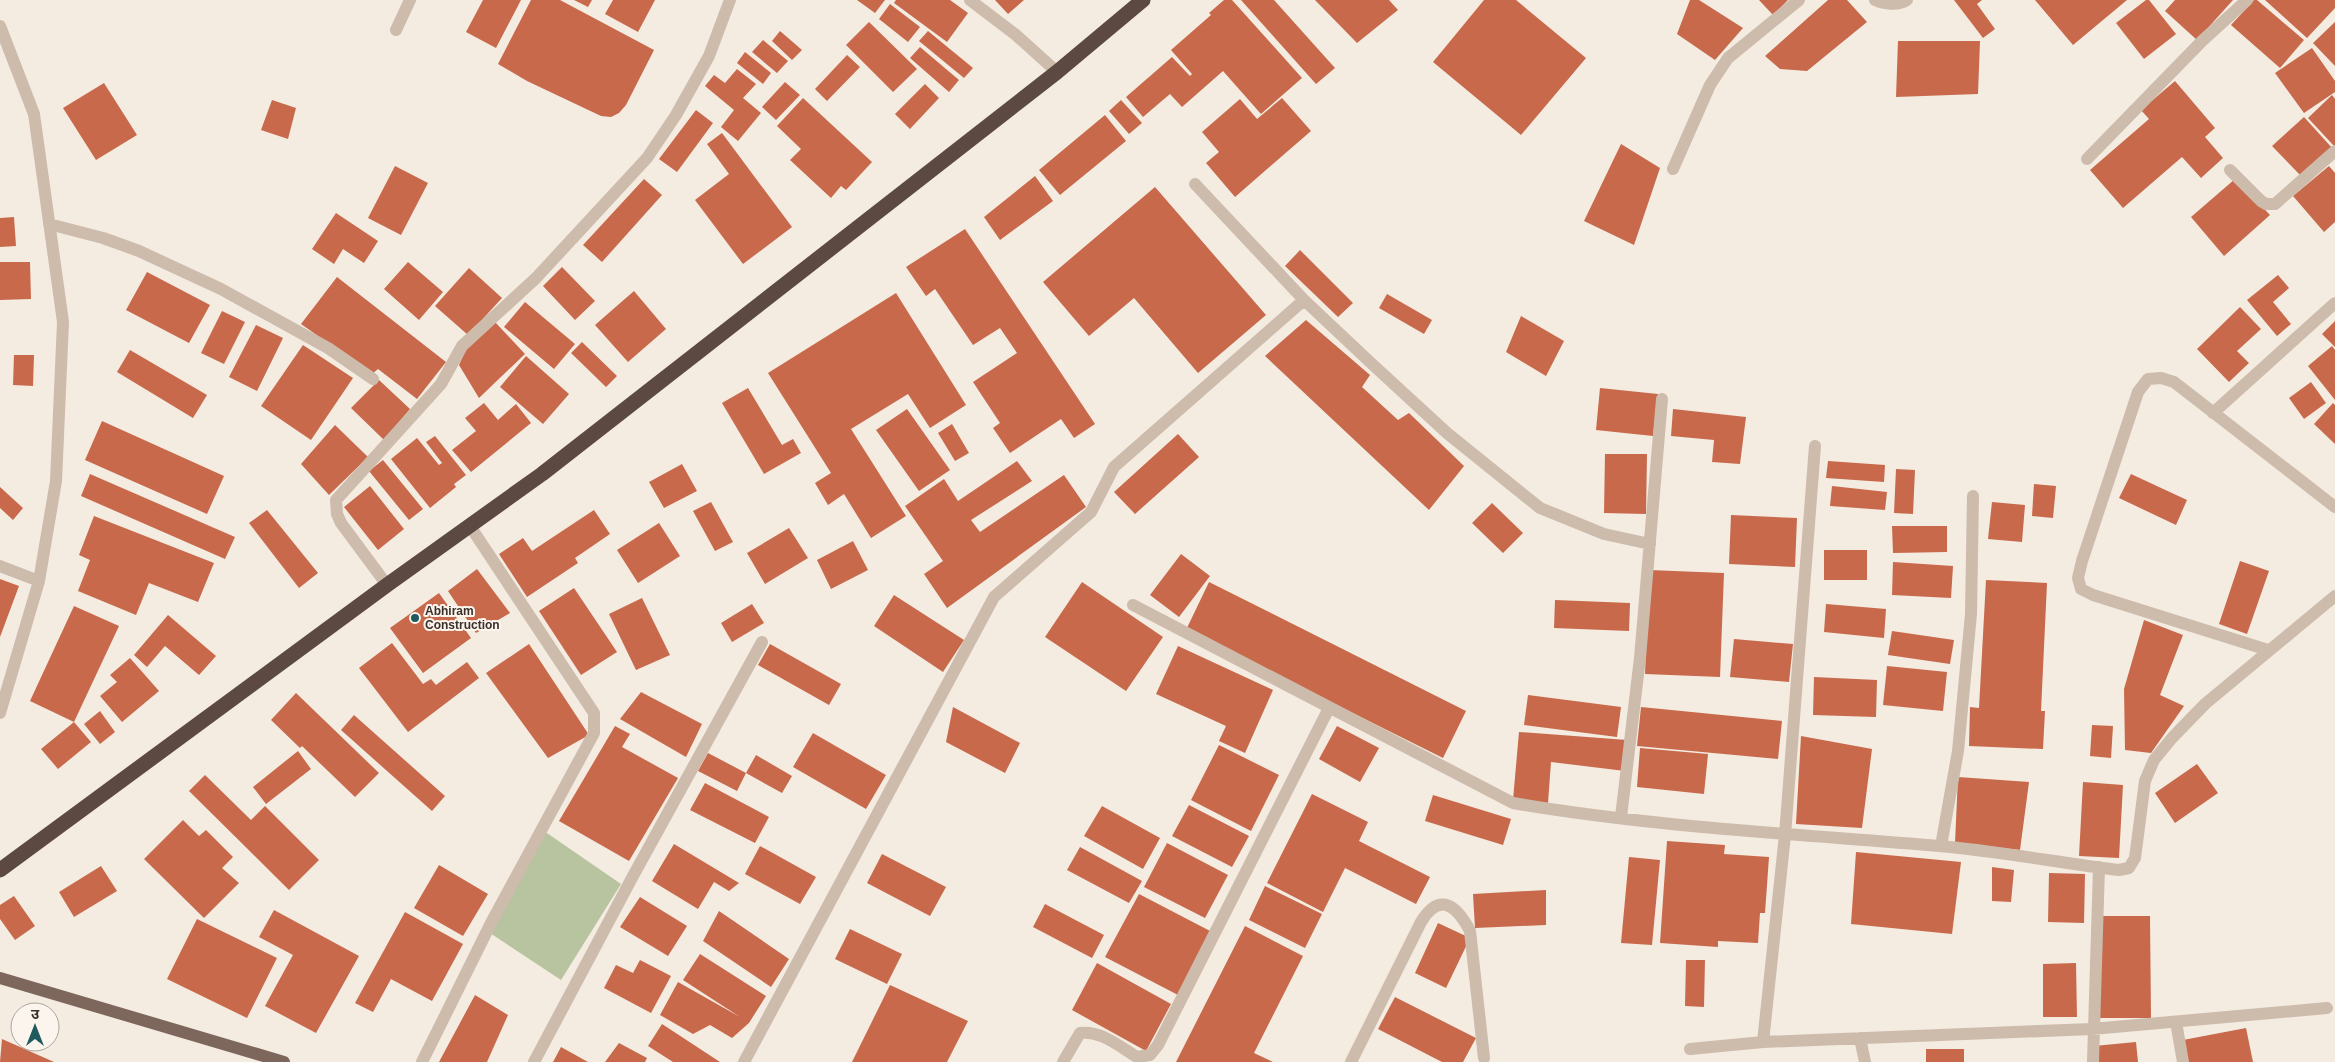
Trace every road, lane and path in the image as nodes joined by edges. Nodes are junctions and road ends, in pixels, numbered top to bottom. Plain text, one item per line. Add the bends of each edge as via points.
1 (410, 0) edge
2 (730, 0) edge
3 (970, 0) edge
4 (1143, 0) edge
5 (1799, 0) edge
6 (1875, 0) edge
7 (1907, 0) edge
8 (2247, 0) edge
9 (0, 26) edge
10 (396, 30) dead end
11 (1057, 72) junction
12 (2335, 151) edge
13 (2087, 160) dead end
14 (1673, 169) dead end
15 (2230, 170) dead end
16 (1195, 184) dead end
17 (49, 224) junction
18 (1304, 300) junction
19 (2335, 303) edge
20 (373, 379) dead end
21 (1662, 399) dead end
22 (2213, 413) junction
23 (1815, 446) dead end
24 (1973, 496) dead end
25 (2335, 508) edge
26 (470, 526) junction
27 (1650, 544) junction
28 (0, 566) edge
29 (39, 581) junction
30 (387, 585) junction
31 (2335, 596) edge
32 (1133, 605) dead end
33 (762, 642) dead end
34 (2268, 650) junction
35 (1329, 708) junction
36 (0, 713) edge
37 (1621, 817) junction
38 (1785, 834) junction
39 (1941, 846) junction
40 (2099, 867) junction
41 (0, 870) edge
42 (0, 978) edge
43 (2327, 1008) dead end
44 (2176, 1022) junction
45 (2092, 1029) junction
46 (1860, 1038) junction
47 (1763, 1042) junction
48 (1690, 1049) dead end
49 (1484, 1058) dead end
50 (284, 1062) edge
51 (422, 1062) edge
52 (534, 1062) edge
53 (744, 1062) edge
54 (1063, 1062) edge
55 (1351, 1062) edge
56 (1865, 1062) edge
57 (2093, 1062) edge
58 (2183, 1062) edge

1 - 10 street
2 - 30 street via 709,56 647,158 536,278 462,346 440,384 336,500 341,523
3 - 11 street
4 - 11 highway
5 - 14 street via 1728,58 1710,85
6 - 7 street via 1884,4
8 - 13 street via 2202,41
9 - 17 street via 34,114
11 - 26 highway via 550,468
12 - 15 street via 2275,204 2261,202
16 - 18 street
17 - 20 street via 139,251 221,290 328,348
17 - 29 street via 63,322 56,481
18 - 27 street via 1447,433 1540,508 1604,534
18 - 53 street via 1114,467 1091,512 994,598
19 - 22 street
21 - 27 street
22 - 25 street
22 - 34 street via 2174,382 2148,379 2138,392 2078,578 2081,589 2093,596
23 - 38 street
24 - 39 street via 1970,623 1958,751
26 - 30 highway
26 - 51 street via 594,713 594,733 492,921
27 - 37 street
28 - 29 street
29 - 36 street
30 - 41 highway
31 - 34 street
32 - 35 street
33 - 52 street
34 - 40 street via 2205,704 2154,760 2145,781 2135,858 2129,868
35 - 37 street via 1513,803
35 - 54 street via 1158,1045 1150,1055 1137,1057 1101,1035 1080,1032
37 - 38 street
38 - 39 street
38 - 47 street
39 - 40 street
40 - 45 street
42 - 50 main road
43 - 44 street
44 - 45 street
44 - 58 street
45 - 46 street
45 - 57 street
46 - 47 street
46 - 56 street
47 - 48 street
49 - 55 street via 1470,931 1453,907 1440,904 1429,908 1421,922

